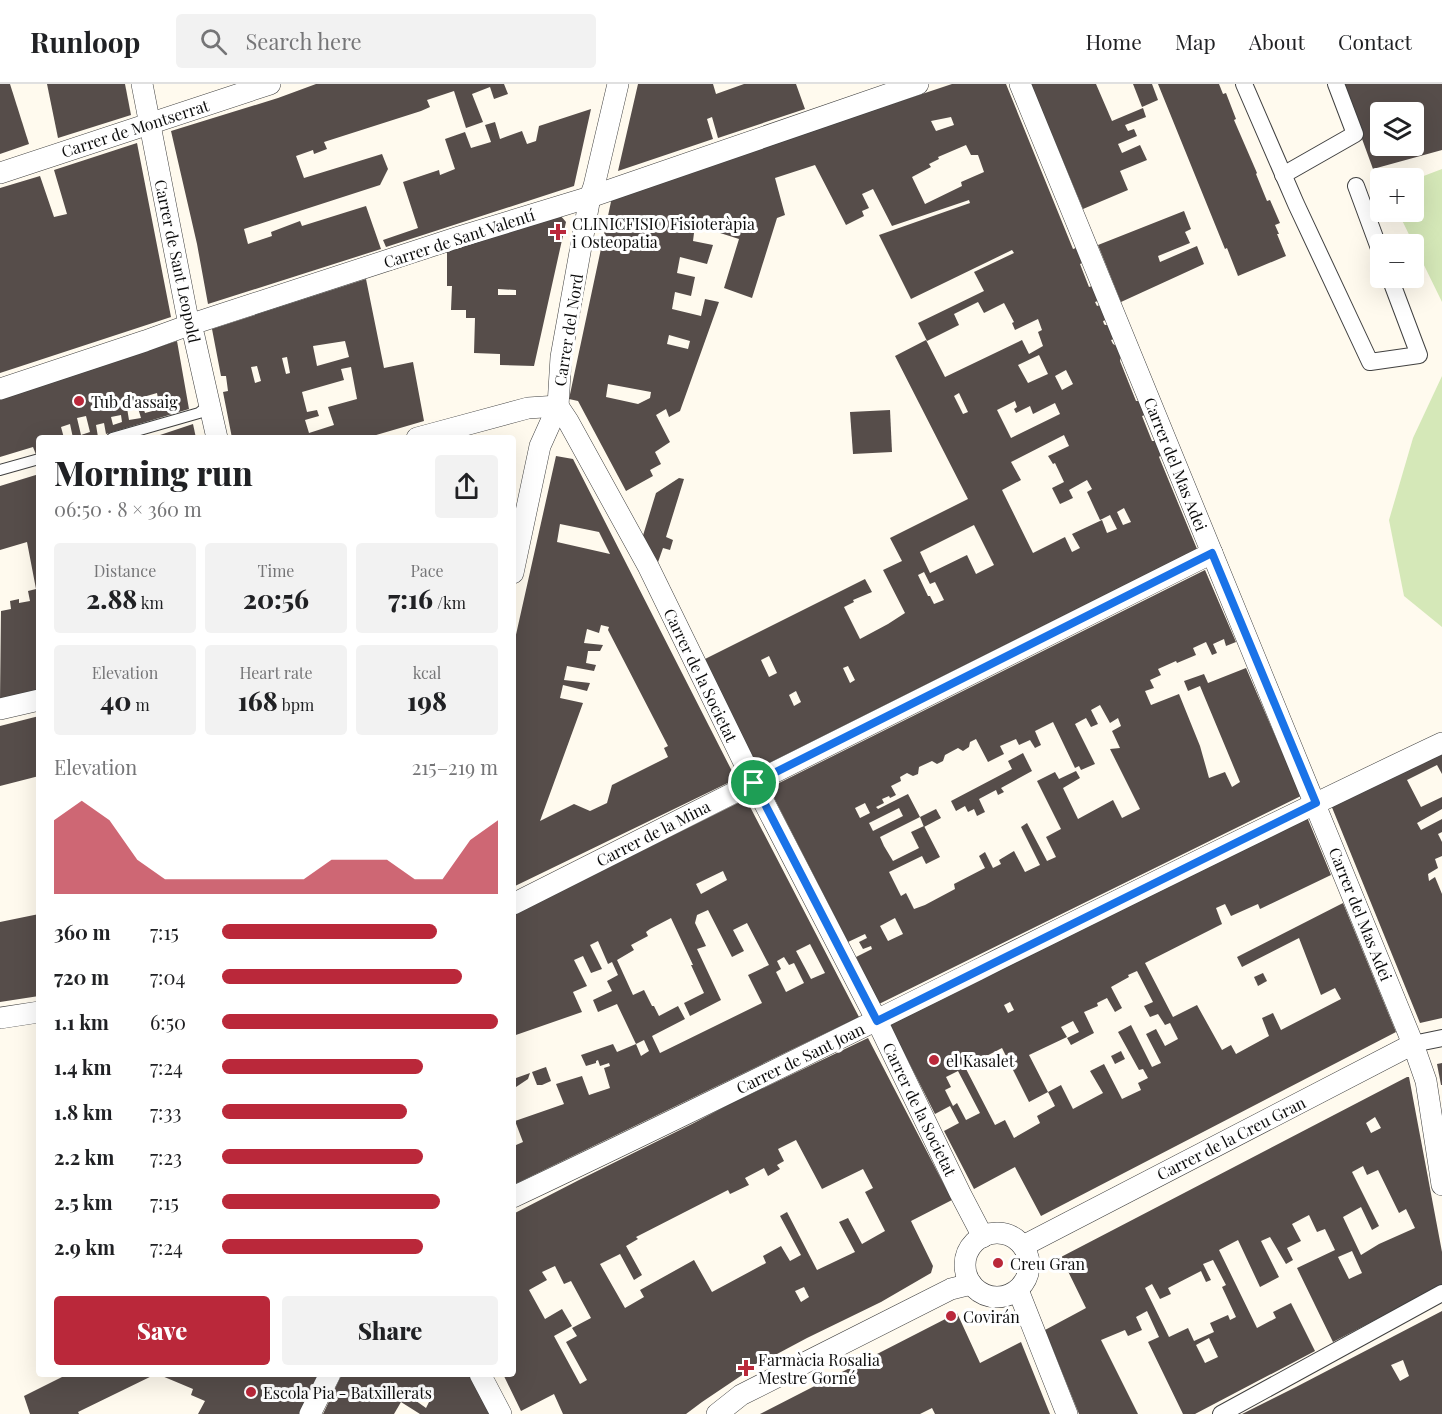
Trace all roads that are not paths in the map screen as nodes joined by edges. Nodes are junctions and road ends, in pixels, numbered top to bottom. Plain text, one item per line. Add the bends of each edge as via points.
1 (142, 84) edge
2 (270, 84) edge
3 (618, 84) edge
4 (918, 84) edge
5 (1020, 84) edge
6 (1244, 84) edge
7 (1336, 84) edge
8 (150, 123) junction
9 (0, 173) edge
10 (1283, 175) junction
11 (1356, 186) dead end
12 (590, 197) junction
13 (1374, 234) edge
14 (1394, 288) edge
15 (189, 325) junction
16 (0, 389) edge
17 (209, 405) junction
18 (558, 406) junction
19 (122, 435) edge
20 (216, 435) edge
21 (428, 435) edge
22 (36, 460) edge
23 (0, 470) edge
24 (1212, 553) junction
25 (516, 559) edge
26 (36, 701) edge
27 (0, 709) edge
28 (1442, 743) edge
29 (754, 783) junction
30 (1316, 803) junction
31 (516, 902) edge
32 (36, 1012) edge
33 (0, 1018) edge
34 (877, 1021) junction
35 (1442, 1038) edge
36 (1413, 1044) junction
37 (1442, 1185) edge
38 (516, 1196) edge
39 (983, 1237) junction
40 (1023, 1246) junction
41 (972, 1284) junction
42 (1018, 1290) junction
43 (1442, 1293) edge
44 (328, 1377) edge
45 (482, 1377) edge
46 (310, 1414) edge
47 (501, 1414) edge
48 (717, 1414) edge
49 (1067, 1414) edge
50 (1221, 1414) edge

1 - 8 street, Carrer de Sant Leopold
2 - 8 street, Carrer de Montserrat
3 - 12 street, Carrer del Nord
4 - 12 street, Carrer de Sant Valentí
5 - 24 street, Carrer del Mas Adei
6 - 10 street
7 - 10 street via 1355,134
8 - 9 street, Carrer de Montserrat
8 - 15 street, Carrer de Sant Leopold
10 - 14 street via 1370,362 1419,355
11 - 13 street
12 - 15 street, Carrer de Sant Valentí
12 - 18 street, Carrer del Nord via 561,357
15 - 16 street, Carrer de Sant Valentí
15 - 17 street, Carrer de Sant Leopold
17 - 19 lane via 199,413
17 - 20 street, Carrer de Sant Leopold
18 - 21 street via 528,408
18 - 25 street, Carrer del Nord via 540,446
18 - 29 street, Carrer de la Societat via 648,566
22 - 23 lane
24 - 29 street, Carrer de la Mina
24 - 30 street, Carrer del Mas Adei
26 - 27 street
28 - 30 street, Carrer de Sant Joan
29 - 31 street, Carrer de la Mina
29 - 34 street, Carrer de la Societat
30 - 34 street, Carrer de Sant Joan
30 - 36 street, Carrer del Mas Adei
32 - 33 street
34 - 38 street, Carrer de Sant Joan
34 - 39 street, Carrer de la Societat
35 - 36 street, Carrer de la Creu Gran
36 - 37 street, Carrer del Mas Adei via 1427,1088
36 - 40 street, Carrer de la Creu Gran
39 - 40 street via 1011,1236
39 - 41 street via 966,1257
40 - 42 street via 1029,1260 1028,1275
41 - 42 street via 994,1297
41 - 48 street via 951,1289 741,1395
42 - 49 street
43 - 50 street
44 - 46 street
45 - 47 street

